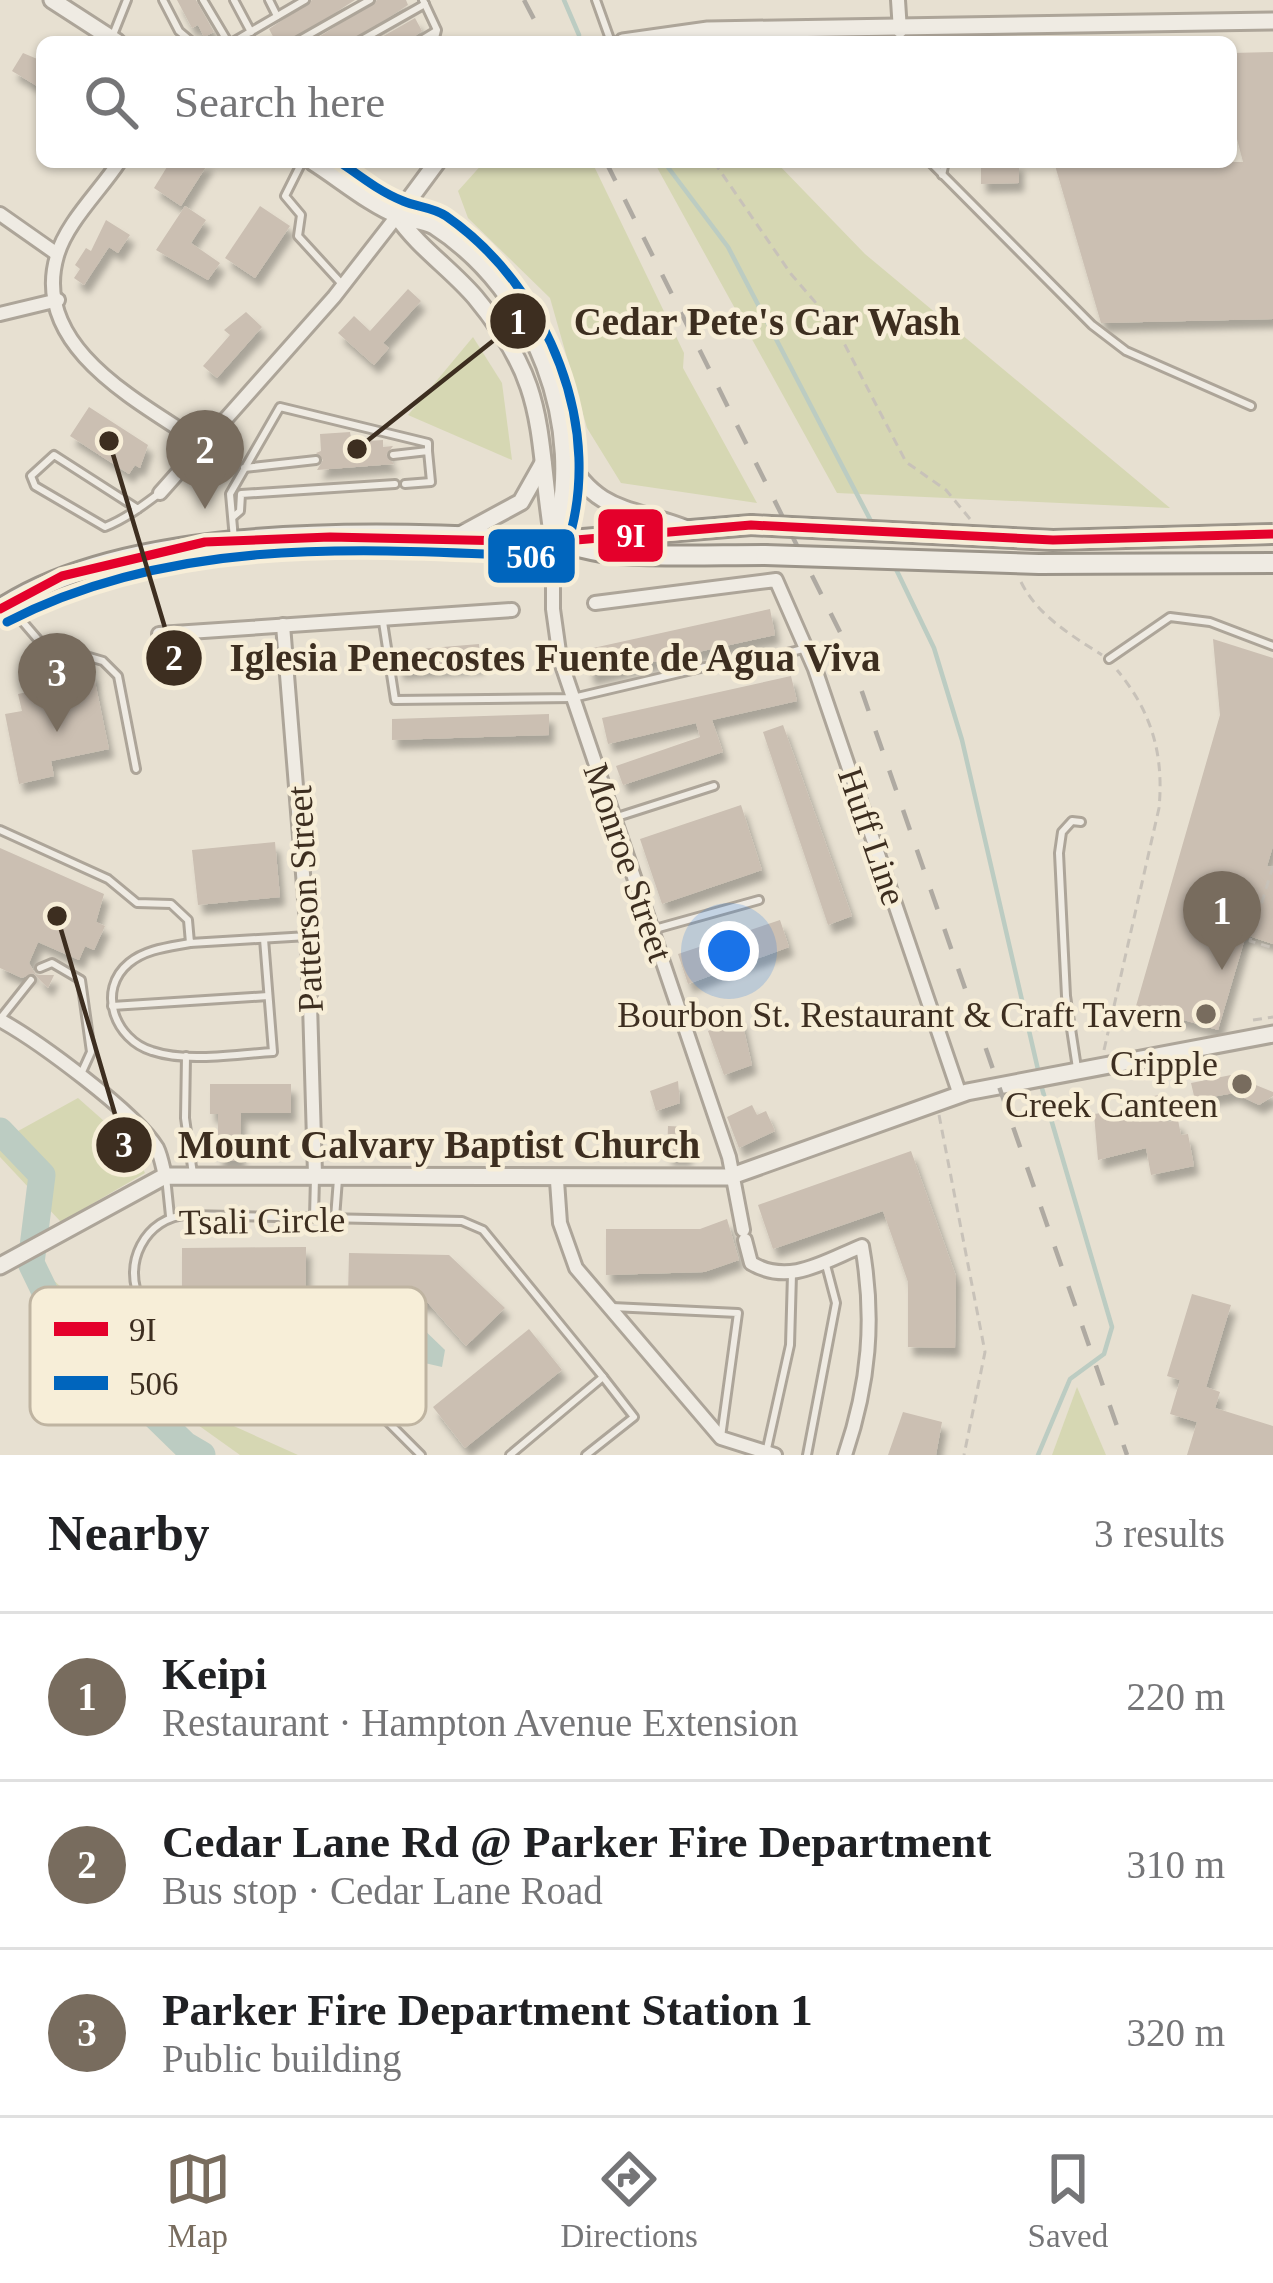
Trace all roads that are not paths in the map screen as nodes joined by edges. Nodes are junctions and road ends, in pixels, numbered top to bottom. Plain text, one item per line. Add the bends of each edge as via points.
1 (52, 0) edge
2 (127, 0) edge
3 (163, 0) edge
4 (203, 0) edge
5 (233, 0) edge
6 (268, 0) edge
7 (305, 0) edge
8 (370, 0) edge
9 (596, 0) edge
10 (898, 0) edge
11 (424, 2) edge
12 (278, 16) junction
13 (1273, 21) edge
14 (437, 30) junction
15 (250, 32) junction
16 (949, 34) edge
17 (109, 36) edge
18 (116, 36) edge
19 (185, 36) edge
20 (226, 36) edge
21 (242, 36) edge
22 (307, 36) edge
23 (368, 36) edge
24 (428, 36) edge
25 (436, 36) edge
26 (609, 36) edge
27 (666, 36) edge
28 (900, 36) edge
29 (115, 168) edge
30 (299, 168) edge
31 (322, 168) edge
32 (433, 168) edge
33 (936, 168) edge
34 (944, 168) edge
35 (942, 175) junction
36 (0, 214) edge
37 (397, 216) junction
38 (57, 254) junction
39 (344, 285) junction
40 (58, 300) junction
41 (0, 314) edge
42 (1251, 406) dead end
43 (202, 444) junction
44 (428, 451) junction
45 (563, 453) junction
46 (393, 454) dead end
47 (316, 460) dead end
48 (544, 460) junction
49 (244, 468) junction
50 (395, 484) dead end
51 (405, 484) dead end
52 (160, 493) joint
53 (138, 509) junction
54 (233, 517) junction
55 (690, 530) junction
56 (1273, 534) edge
57 (452, 539) junction
58 (234, 540) junction
59 (553, 542) junction
60 (1273, 563) edge
61 (595, 603) dead end
62 (4, 606) edge
63 (512, 610) dead end
64 (382, 618) junction
65 (283, 625) junction
66 (159, 634) dead end
67 (1273, 646) edge
68 (806, 648) junction
69 (1108, 659) road end
70 (704, 667) dead end
71 (730, 667) dead end
72 (573, 698) junction
73 (136, 769) dead end
74 (714, 786) dead end
75 (614, 818) junction
76 (1081, 822) dead end
77 (0, 830) edge
78 (759, 900) dead end
79 (652, 930) junction
80 (308, 936) junction
81 (264, 939) junction
82 (190, 943) junction
83 (40, 968) dead end
84 (32, 980) dead end
85 (268, 996) junction
86 (112, 1006) junction
87 (0, 1019) edge
88 (1273, 1034) edge
89 (186, 1056) junction
90 (1077, 1068) junction
91 (79, 1077) junction
92 (960, 1095) junction
93 (193, 1174) junction
94 (315, 1174) junction
95 (338, 1174) junction
96 (165, 1176) junction
97 (729, 1177) junction
98 (557, 1181) junction
99 (170, 1216) junction
100 (314, 1217) junction
101 (335, 1218) junction
102 (825, 1261) junction
103 (4, 1264) edge
104 (792, 1274) junction
105 (136, 1287) edge
106 (609, 1306) junction
107 (603, 1377) junction
108 (391, 1425) edge
109 (721, 1438) junction
110 (771, 1454) edge
111 (421, 1455) edge
112 (510, 1455) edge
113 (586, 1455) edge
114 (807, 1455) edge
115 (845, 1455) edge

1 - 17 street
2 - 18 lane
3 - 19 lane
4 - 20 lane
5 - 15 lane
6 - 12 lane
7 - 12 lane
8 - 22 lane
9 - 26 lane
10 - 28 street
11 - 14 lane
11 - 23 lane
12 - 15 lane
13 - 16 street
14 - 24 lane
14 - 25 lane
15 - 21 lane
16 - 28 street
27 - 28 street
29 - 38 street
30 - 39 lane via 285,196 301,215 298,236
31 - 37 street
32 - 37 street
33 - 35 lane
34 - 35 lane
35 - 42 lane via 1126,351
36 - 38 street
37 - 39 street
37 - 45 street via 430,224 504,292 546,368
37 - 48 street via 512,344 528,375
38 - 40 street
39 - 43 street
40 - 41 street
40 - 43 street via 88,365
43 - 52 street
44 - 46 lane
44 - 49 lane via 428,443 280,406
44 - 51 lane via 431,482
45 - 55 street via 578,479 611,507
45 - 59 street via 564,506
47 - 49 lane
48 - 57 street via 520,502
48 - 59 street
49 - 54 lane via 230,494
50 - 54 lane via 241,494
52 - 53 lane
53 - 53 lane via 53,455 31,476 101,526
54 - 58 lane
55 - 56 main road, bridge via 751,525 1053,540
55 - 59 main road
57 - 58 main road
57 - 59 main road
58 - 62 main road via 62,576
59 - 60 main road, bridge via 615,554
59 - 72 street, Monroe Street via 553,609
61 - 68 street, Huff Line via 776,580
62 - 73 lane via 41,643 103,661 118,676
63 - 64 street
64 - 65 street
64 - 72 lane via 394,700
65 - 66 street
65 - 80 street, Patterson Street
67 - 69 lane via 1210,622 1170,617
68 - 71 lane
68 - 92 street, Huff Line
70 - 72 lane
72 - 75 street, Monroe Street
74 - 75 lane
75 - 79 street, Monroe Street
76 - 90 lane via 1062,832 1059,853
77 - 82 lane via 108,879 137,903 171,904 188,920
78 - 79 lane
79 - 97 street, Monroe Street via 729,1156
80 - 81 lane
80 - 94 street, Patterson Street
81 - 82 lane
81 - 85 lane
82 - 86 lane via 129,963 114,981
83 - 91 lane via 52,963 81,980 91,1052
84 - 87 lane
85 - 86 lane
85 - 89 lane via 273,1052
86 - 89 lane via 133,1042
87 - 91 street
88 - 90 street
89 - 93 lane
90 - 92 street
91 - 96 street via 157,1149
92 - 97 street
93 - 94 street
93 - 96 street
94 - 95 street
94 - 100 lane
95 - 98 street
95 - 101 lane
96 - 99 lane
96 - 103 street
97 - 98 street
97 - 104 street, Monroe Street via 752,1263 771,1275
98 - 106 street via 560,1223 576,1268
99 - 100 lane, Tsali Circle
99 - 105 lane, Tsali Circle via 140,1245
100 - 101 lane, Tsali Circle
101 - 107 lane, Tsali Circle via 462,1221 483,1229
102 - 104 street
102 - 114 lane via 836,1304
102 - 115 street via 862,1246 873,1305 863,1402
104 - 110 lane via 790,1345
106 - 109 street
106 - 109 lane via 738,1313
107 - 112 lane
107 - 113 lane, Tsali Circle via 634,1417
108 - 111 lane, Tsali Circle
109 - 110 street

